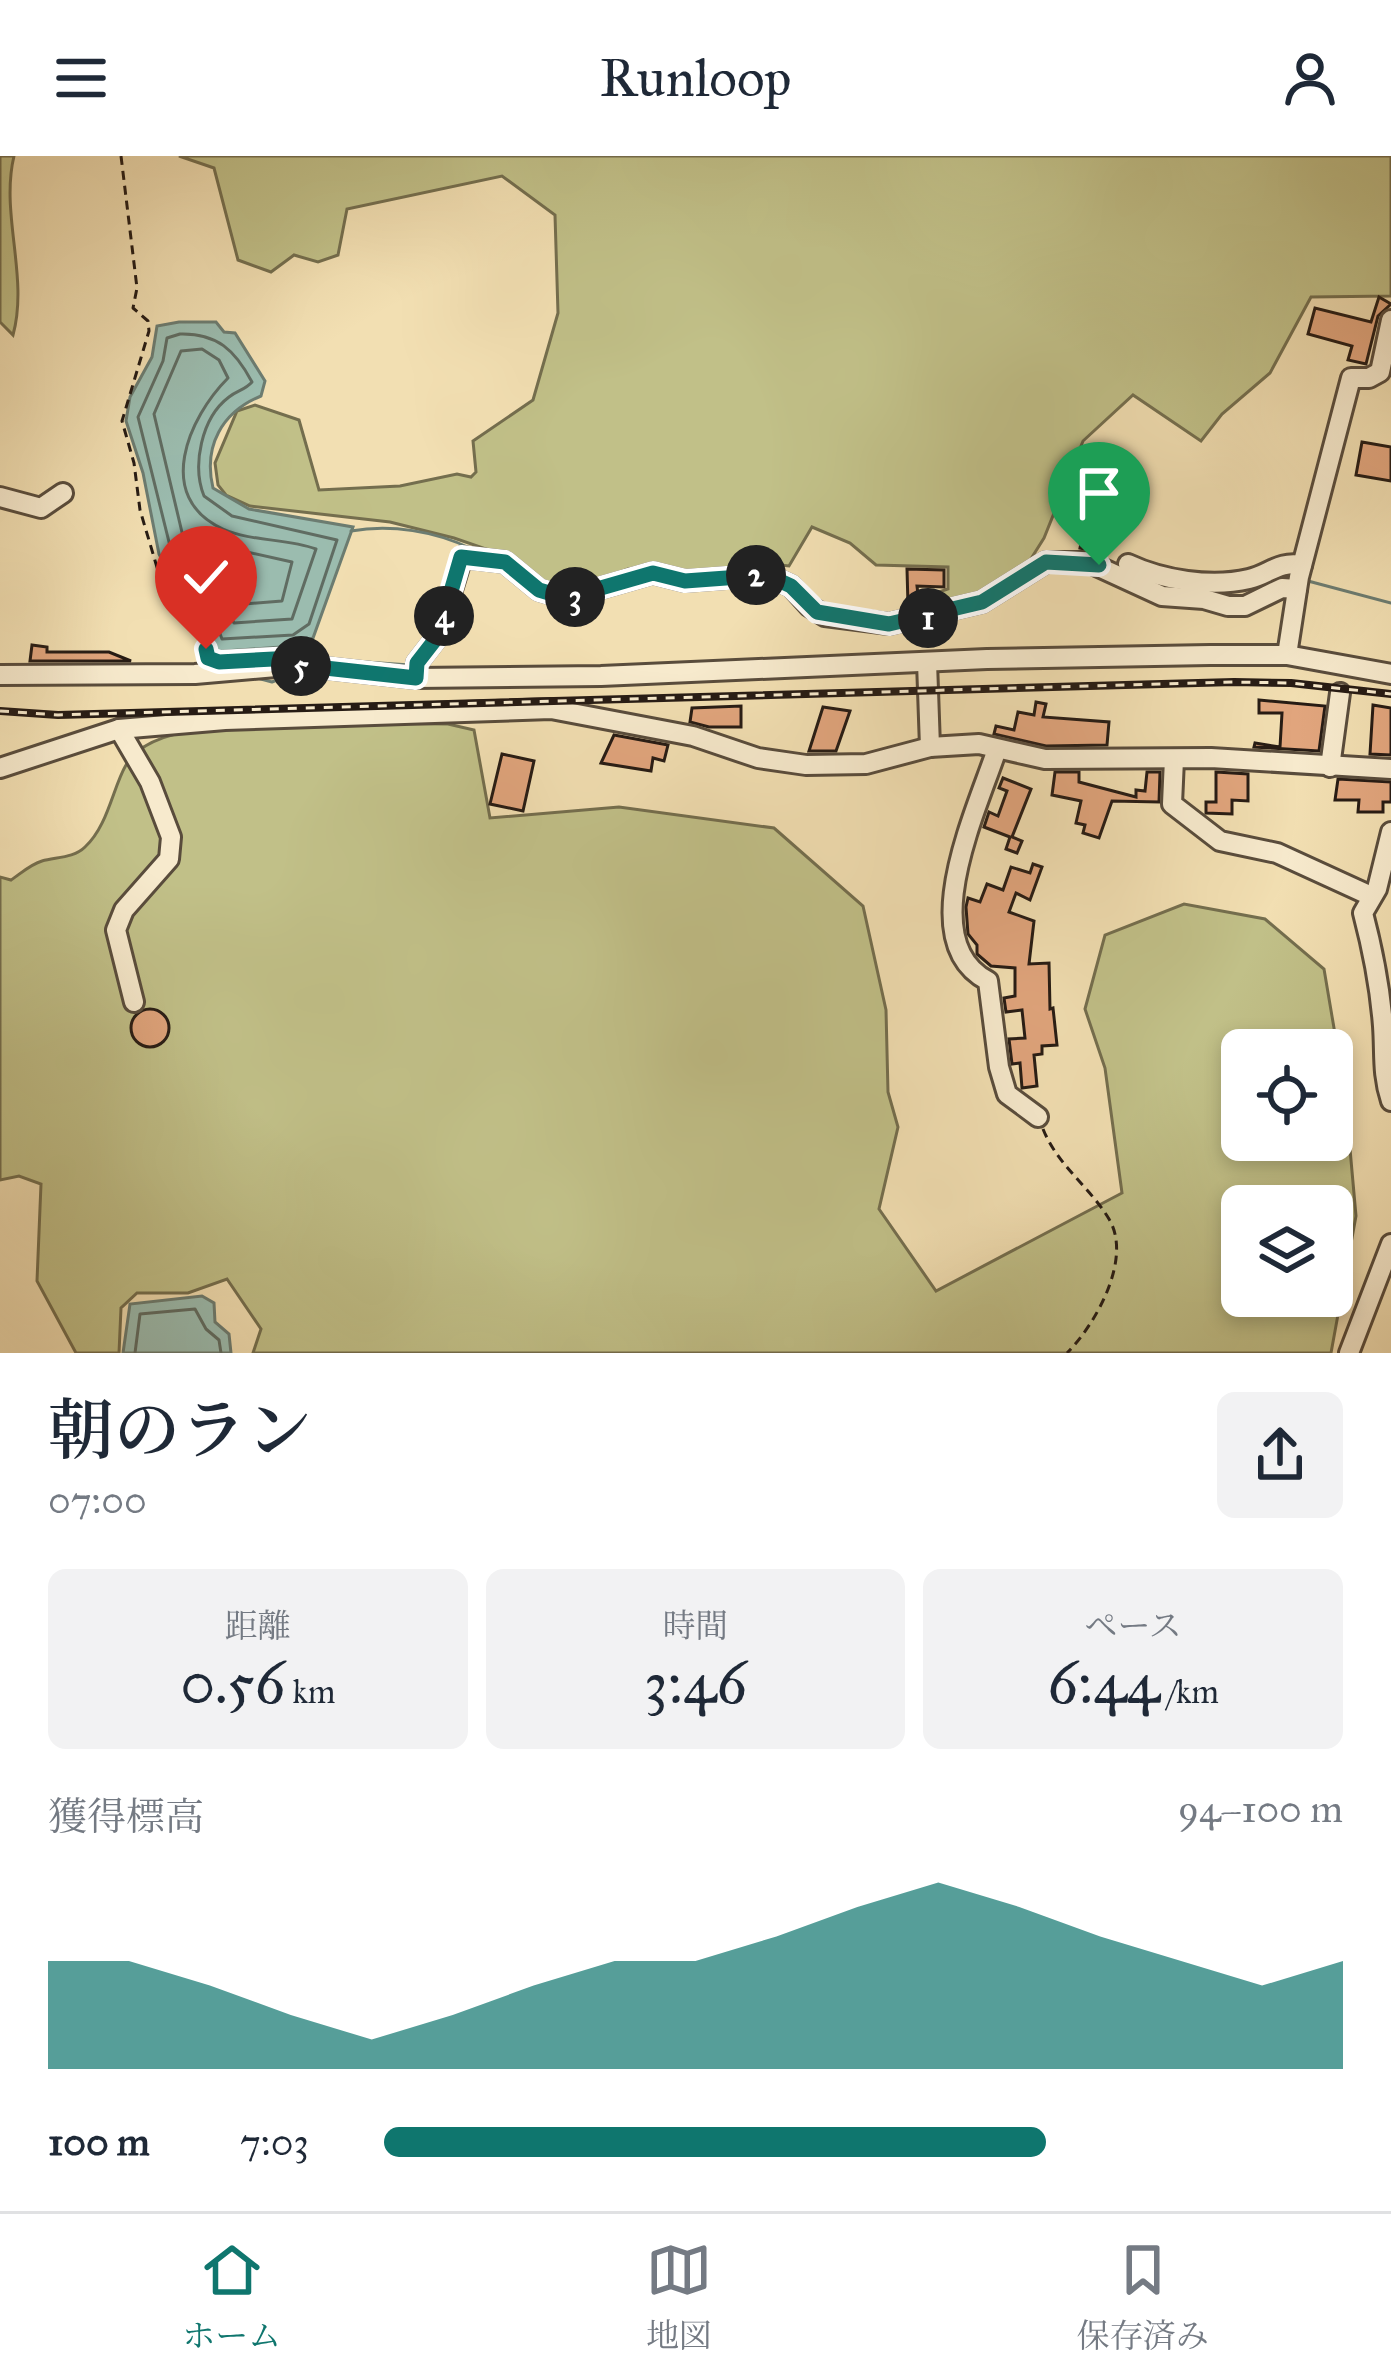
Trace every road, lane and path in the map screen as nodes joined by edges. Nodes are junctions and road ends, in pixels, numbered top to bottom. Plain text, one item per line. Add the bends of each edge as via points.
1 (122, 156) edge
2 (1391, 320) edge
3 (62, 493) dead end
4 (0, 497) edge
5 (1127, 564) dead end
6 (1299, 578) junction
7 (1287, 656) junction
8 (219, 662) dead end
9 (927, 662) junction
10 (416, 670) junction
11 (1391, 674) edge
12 (0, 676) edge
13 (1340, 693) dead end
14 (118, 729) junction
15 (930, 747) junction
16 (997, 749) junction
17 (1174, 758) junction
18 (1330, 767) junction
19 (0, 768) edge
20 (1391, 770) edge
21 (1391, 832) edge
22 (1371, 896) junction
23 (134, 1002) dead end
24 (1391, 1101) edge
25 (1037, 1117) joint
26 (1391, 1244) edge
27 (1067, 1353) edge
28 (1349, 1353) edge

1 - 8 path via 133,308 149,332 122,421 159,574 199,630 208,658
2 - 6 street via 1380,372 1351,377
3 - 4 street via 41,508
5 - 6 street via 1153,576 1221,581 1256,578 1274,565
6 - 7 street
6 - 10 street via 1245,606 1228,606 1162,596 1088,562 1046,562 982,602 889,624 817,612 767,575 685,581 653,573 566,598 539,590 514,566 461,557 438,636
7 - 9 street
7 - 11 street
9 - 10 street via 602,676
9 - 15 street
10 - 12 street
13 - 18 street
14 - 15 street via 551,709 806,765 866,764
14 - 19 street
14 - 23 street via 171,837 169,859 116,930
15 - 16 street
16 - 17 street via 1045,759
16 - 25 street via 958,874 951,935 970,972 988,981 1007,1094
17 - 18 street
17 - 22 street via 1172,804 1220,841 1277,853
18 - 20 street
21 - 22 street
22 - 24 street via 1363,913 1376,958 1382,1073
25 - 27 path via 1053,1153 1115,1232 1108,1291
26 - 28 street

